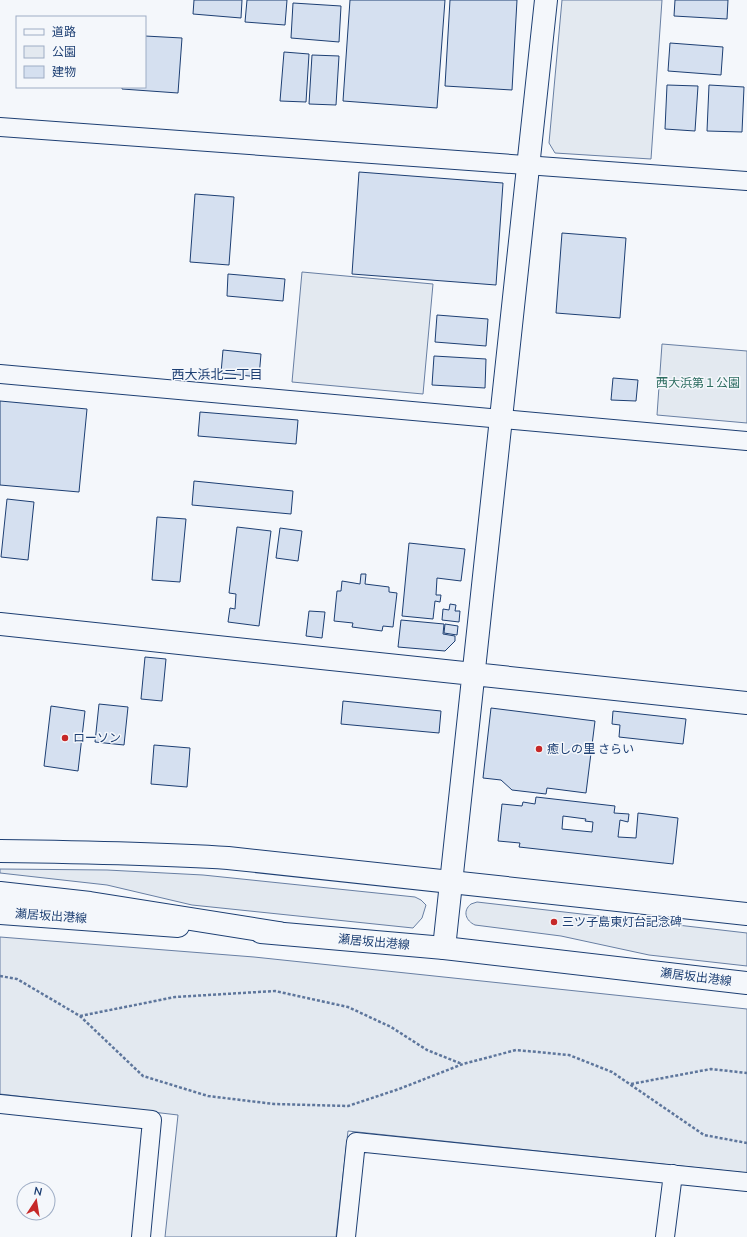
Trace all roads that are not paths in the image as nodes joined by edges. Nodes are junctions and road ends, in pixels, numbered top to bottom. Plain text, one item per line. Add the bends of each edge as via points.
1 (546, 0) edge
2 (0, 126) edge
3 (528, 165) junction
4 (747, 181) edge
5 (0, 374) edge
6 (501, 419) junction
7 (747, 441) edge
8 (0, 624) edge
9 (473, 674) junction
10 (747, 703) edge
11 (0, 851) edge
12 (451, 882) junction
13 (0, 883) edge
14 (0, 893) edge
15 (0, 913) edge
16 (747, 914) edge
17 (279, 933) junction
18 (444, 948) junction
19 (747, 983) edge
20 (0, 1104) edge
21 (673, 1174) junction
22 (747, 1182) edge
23 (141, 1237) edge
24 (346, 1237) edge
25 (665, 1237) edge

1 - 3 main road
2 - 3 street
3 - 4 street
3 - 6 main road
5 - 6 street
6 - 7 street
6 - 9 main road
8 - 9 main road
9 - 10 main road
9 - 12 main road
11 - 12 main road via 228,858
12 - 16 main road
12 - 18 main road
13 - 17 main road via 91,893
14 - 17 main road via 90,903
15 - 17 main road, 瀬居坂出港線
17 - 18 main road, 瀬居坂出港線
18 - 19 main road, 瀬居坂出港線
20 - 23 street via 152,1120
21 - 22 street
21 - 24 street via 356,1142
21 - 25 street

